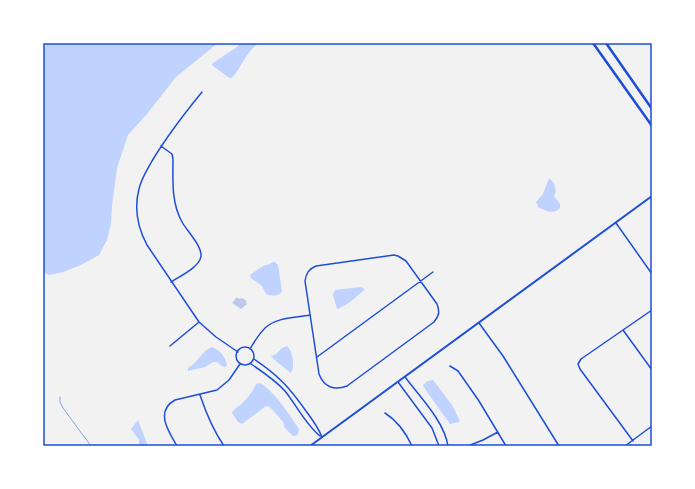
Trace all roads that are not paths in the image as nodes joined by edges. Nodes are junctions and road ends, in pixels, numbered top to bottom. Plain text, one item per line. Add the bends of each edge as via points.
1 (593, 43) edge
2 (606, 43) edge
3 (202, 92) dead end
4 (652, 109) edge
5 (652, 126) edge
6 (161, 146) junction
7 (652, 196) edge
8 (616, 223) junction
9 (433, 272) dead end
10 (652, 274) edge
11 (172, 282) junction
12 (421, 282) junction
13 (652, 310) edge
14 (310, 316) junction
15 (199, 322) junction
16 (479, 322) junction
17 (623, 330) junction
18 (170, 346) dead end
19 (250, 349) junction
20 (238, 352) junction
21 (316, 358) junction
22 (254, 359) junction
23 (240, 364) junction
24 (250, 364) junction
25 (450, 366) dead end
26 (652, 370) edge
27 (405, 377) junction
28 (398, 382) junction
29 (200, 394) junction
30 (295, 396) junction
31 (60, 397) dead end
32 (291, 399) junction
33 (385, 413) dead end
34 (652, 426) edge
35 (498, 432) junction
36 (322, 437) junction
37 (632, 441) junction
38 (91, 446) edge
39 (177, 446) edge
40 (224, 446) edge
41 (310, 446) edge
42 (412, 446) edge
43 (439, 446) edge
44 (448, 446) edge
45 (468, 446) edge
46 (506, 446) edge
47 (559, 446) edge
48 (625, 446) edge

1 - 5 highway
2 - 4 highway
3 - 6 street
6 - 11 street via 139,188 138,220 141,235
6 - 11 street via 172,154 173,192 178,213 201,257 196,266
7 - 8 main road
8 - 10 street
8 - 16 main road
9 - 12 street
11 - 15 street
12 - 14 street via 406,261 394,255 316,266 308,271 305,281
12 - 21 street
12 - 21 street via 437,304 437,318 347,386 336,389 325,385 321,380
13 - 17 street
14 - 19 street via 284,319 271,324 261,332
14 - 21 street
15 - 18 street
15 - 20 street
16 - 27 main road
16 - 47 street
17 - 26 street
17 - 37 street via 581,359 578,364
19 - 20 street via 243,348
19 - 22 street
20 - 23 street via 237,359
22 - 24 street
22 - 30 street via 281,379
23 - 24 street
23 - 29 street via 223,386
24 - 32 street via 269,376
25 - 35 street via 458,371
27 - 28 main road
27 - 44 street via 439,422
28 - 36 main road
28 - 43 street via 432,428
29 - 39 street via 175,400 165,407 165,419
29 - 40 street via 205,412
30 - 32 street
30 - 36 street
31 - 38 lane via 63,408
32 - 36 street via 314,431
33 - 42 street via 392,417
34 - 37 street
35 - 45 street
35 - 46 street
36 - 41 main road
37 - 48 street

